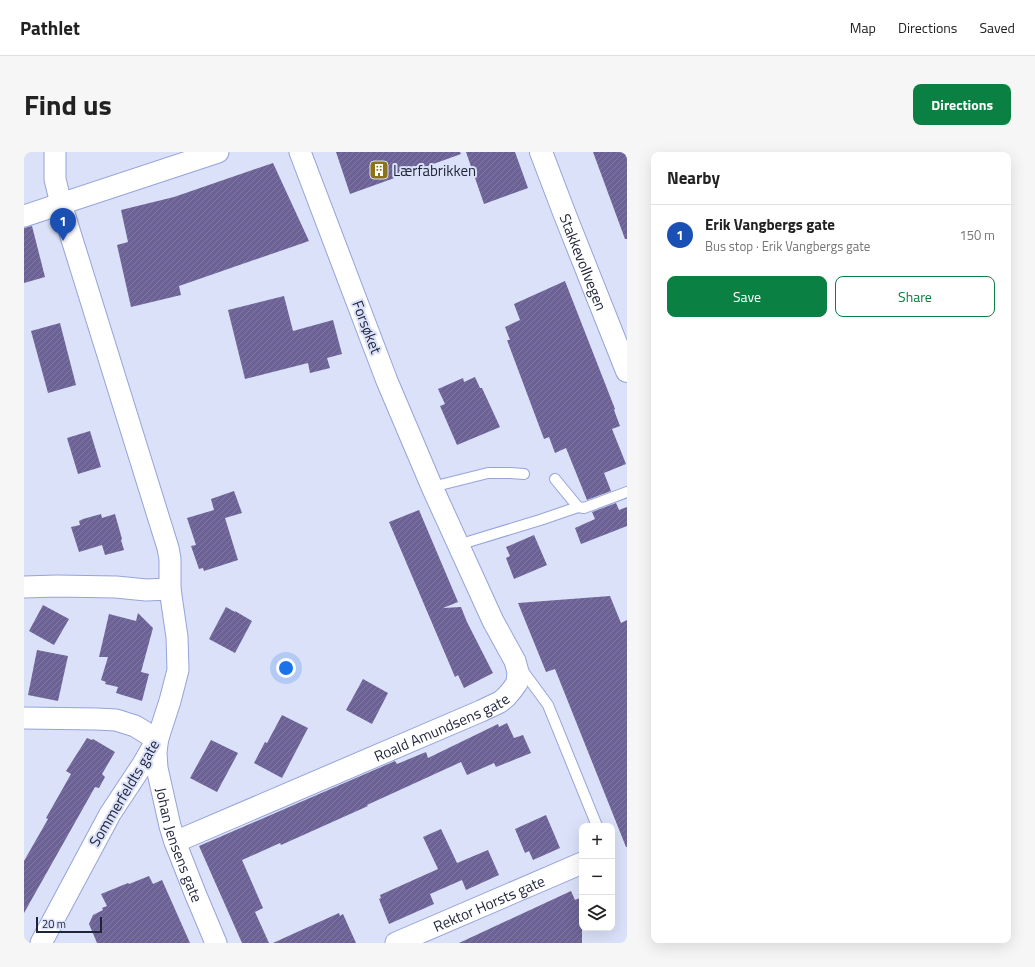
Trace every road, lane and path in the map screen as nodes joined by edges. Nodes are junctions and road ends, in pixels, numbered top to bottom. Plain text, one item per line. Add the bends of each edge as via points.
1 (55, 152) edge
2 (218, 152) edge
3 (300, 152) edge
4 (541, 152) edge
5 (61, 204) junction
6 (24, 216) edge
7 (627, 371) edge
8 (524, 474) dead end
9 (555, 479) dead end
10 (627, 492) edge
11 (435, 494) junction
12 (578, 507) junction
13 (458, 545) junction
14 (24, 586) edge
15 (170, 589) junction
16 (515, 661) junction
17 (24, 718) edge
18 (158, 738) junction
19 (596, 823) edge
20 (175, 842) junction
21 (579, 864) edge
22 (41, 943) edge
23 (216, 943) edge
24 (396, 943) edge

1 - 5 street, Sommerfeldts gate via 55,179
2 - 5 street
3 - 11 street, Forsøket via 387,381
4 - 7 street, Stakkevollvegen
5 - 6 street
5 - 15 street, Sommerfeldts gate via 168,548
8 - 11 lane via 488,472
9 - 12 lane
10 - 12 lane via 584,508
11 - 13 street, Roald Amundsens gate
12 - 13 lane
13 - 16 street, Roald Amundsens gate via 493,621
14 - 15 street
15 - 18 street, Sommerfeldts gate via 178,670
16 - 19 lane via 548,705
16 - 20 street, Roald Amundsens gate via 517,683 500,702
17 - 18 street via 116,720
18 - 20 street, Johan Jensens gate via 157,768
18 - 22 street, Sommerfeldts gate via 110,814
20 - 23 street, Johan Jensens gate
21 - 24 street, Rektor Horsts gate

